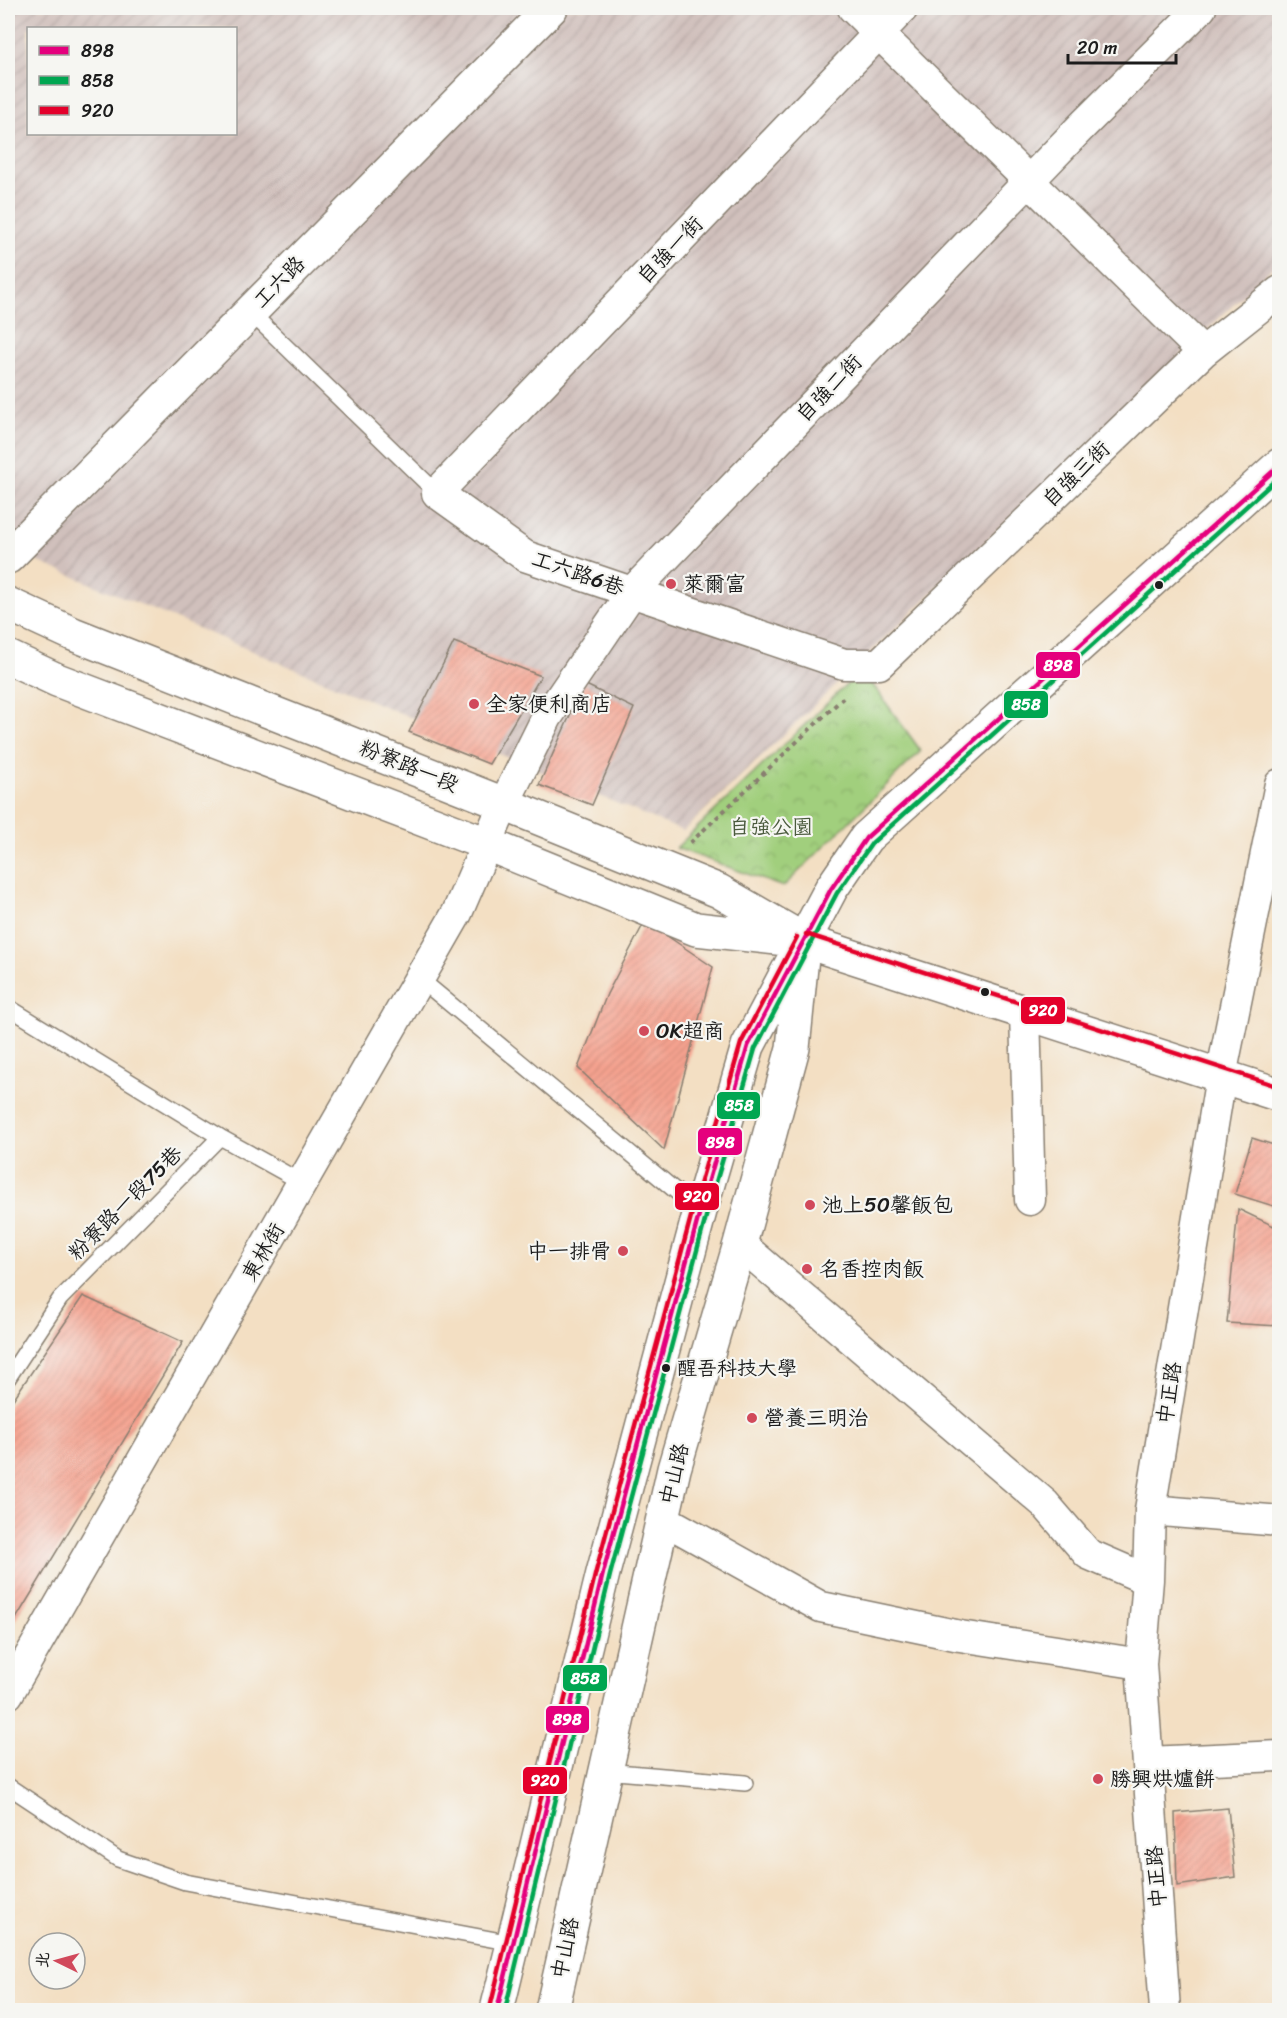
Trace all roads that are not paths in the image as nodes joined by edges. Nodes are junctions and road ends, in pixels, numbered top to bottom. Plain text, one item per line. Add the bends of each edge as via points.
1 (551, 8) edge
2 (853, 8) edge
3 (903, 8) edge
4 (1201, 8) edge
5 (879, 32) junction
6 (1029, 180) junction
7 (1280, 291) edge
8 (250, 312) junction
9 (1203, 352) junction
10 (1280, 465) edge
11 (437, 493) junction
12 (8, 558) edge
13 (632, 592) junction
14 (8, 604) edge
15 (8, 657) edge
16 (879, 664) joint
17 (1280, 784) edge
18 (504, 804) junction
19 (487, 844) junction
20 (804, 941) junction
21 (420, 979) junction
22 (8, 1007) edge
23 (1025, 1011) junction
24 (1221, 1076) junction
25 (1280, 1095) edge
26 (220, 1137) junction
27 (303, 1183) junction
28 (1030, 1200) dead end
29 (700, 1211) junction
30 (740, 1244) junction
31 (8, 1378) edge
32 (1150, 1510) junction
33 (663, 1519) junction
34 (1280, 1521) edge
35 (1148, 1580) junction
36 (1141, 1664) junction
37 (8, 1694) edge
38 (1280, 1756) edge
39 (1148, 1762) junction
40 (605, 1772) junction
41 (745, 1783) dead end
42 (8, 1786) edge
43 (512, 1943) junction
44 (497, 2010) edge
45 (552, 2010) edge
46 (1165, 2010) edge

1 - 8 main road, 工六路
2 - 5 street
3 - 5 street, 自強一街
4 - 6 street, 自強二街
5 - 6 street
5 - 11 street, 自強一街
6 - 9 street
6 - 13 street, 自強二街
7 - 9 street, 自強三街
8 - 11 lane, 工六路6巷
8 - 12 main road, 工六路
9 - 16 street, 自強三街
10 - 20 main road, 中山路 via 866,838 831,889
11 - 13 street, 工六路6巷 via 525,556
13 - 16 street, 工六路6巷 via 844,664
13 - 18 street, 自強二街 via 547,717
14 - 18 main road, 粉寮路一段 via 74,634
15 - 19 main road, 粉寮路一段 via 68,684
17 - 24 street, 中正路
18 - 19 street, 東林街
18 - 20 main road, 粉寮路一段 via 719,891
19 - 20 main road, 粉寮路一段 via 696,928
19 - 21 street, 東林街 via 457,913
20 - 23 main road, 粉寮路一段
20 - 29 main road, 中山路 via 748,1046
20 - 30 main road, 中山路 via 793,1048
21 - 27 street, 東林街
21 - 29 lane
22 - 26 lane
23 - 24 main road, 粉寮路一段
23 - 28 street
24 - 25 main road, 粉寮路一段
24 - 32 street, 中正路
26 - 27 lane
26 - 31 lane, 粉寮路一段75巷 via 60,1299
27 - 37 street, 東林街
29 - 43 main road, 中山路 via 603,1574
30 - 33 main road, 中山路
30 - 35 street via 1044,1504 1088,1554
32 - 34 street
32 - 35 street, 中正路
33 - 36 street via 821,1607 960,1636
33 - 40 main road, 中山路
35 - 36 street, 中正路
36 - 39 street, 中正路
38 - 39 street
39 - 46 street, 中正路
40 - 41 lane
40 - 45 main road, 中山路
42 - 43 lane via 117,1859 185,1882
43 - 44 main road, 中山路

